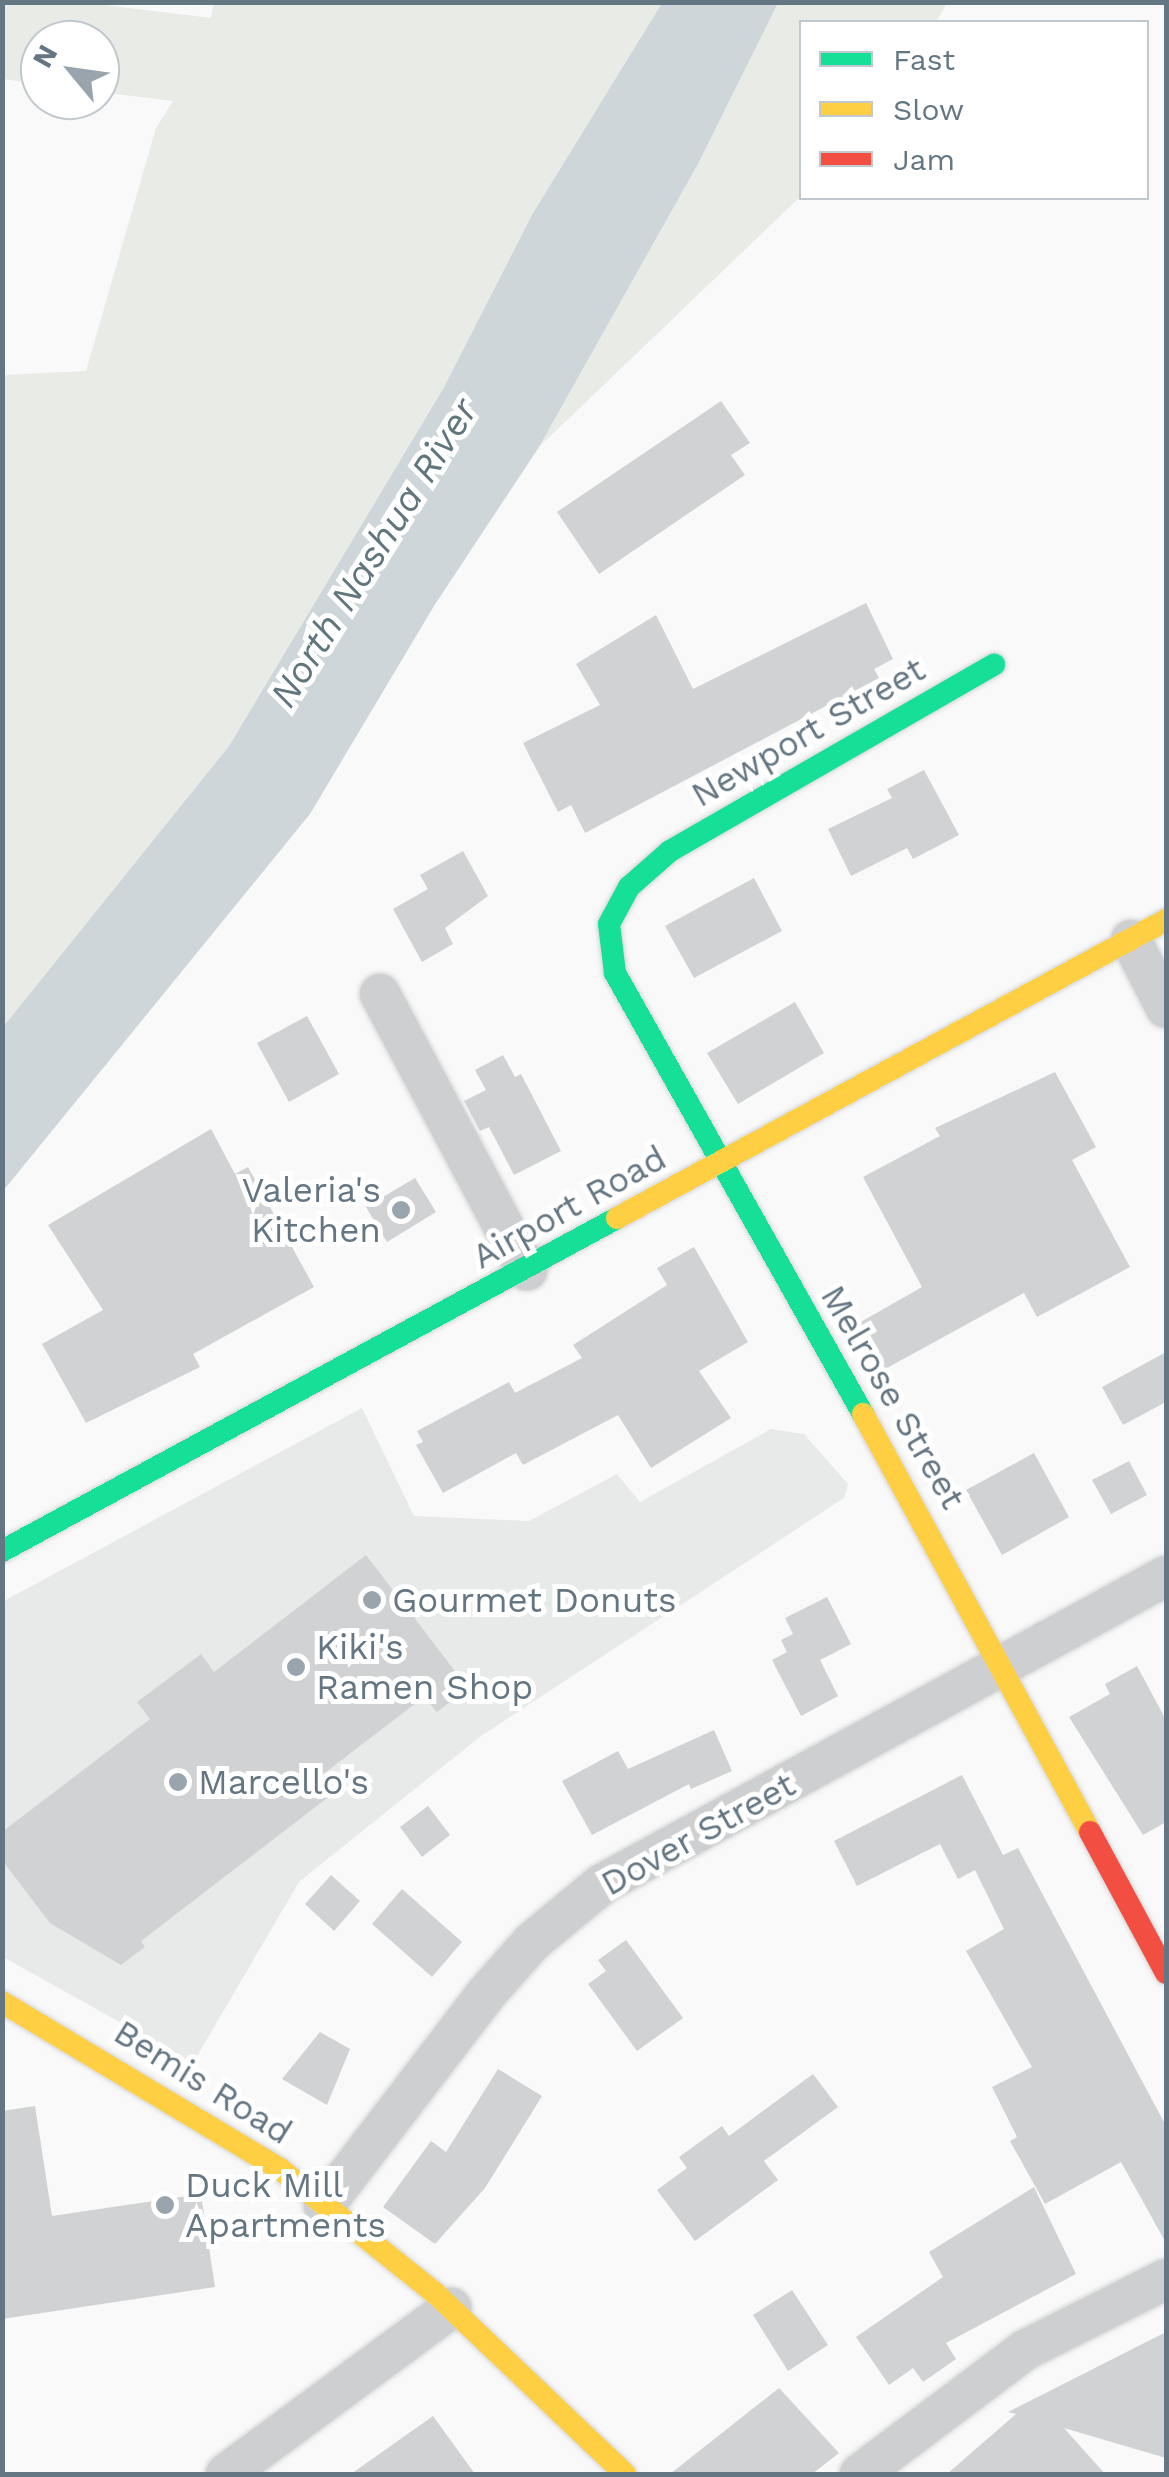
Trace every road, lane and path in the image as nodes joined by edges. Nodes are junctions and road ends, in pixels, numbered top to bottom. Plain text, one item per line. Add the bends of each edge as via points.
1 (994, 665) dead end
2 (658, 861) joint
3 (1166, 920) edge
4 (1131, 940) junction
5 (380, 994) dead end
6 (1166, 1008) edge
7 (718, 1165) junction
8 (526, 1270) junction
9 (2, 1551) edge
10 (1166, 1576) edge
11 (1004, 1668) junction
12 (1166, 1973) edge
13 (2, 2002) edge
14 (324, 2206) junction
15 (1166, 2279) edge
16 (452, 2308) junction
17 (226, 2474) edge
18 (624, 2474) edge
19 (860, 2474) edge

1 - 2 main road, Newport Street
2 - 7 main road, Melrose Street via 629,887 609,924 615,973
3 - 4 main road, Airport Road
4 - 6 street
4 - 7 main road, Airport Road
5 - 8 street
7 - 8 main road, Airport Road
7 - 11 main road, Melrose Street
8 - 9 main road, Airport Road
10 - 11 street, Dover Street
11 - 12 main road, Melrose Street
11 - 14 street, Dover Street via 602,1884 572,1907 486,1994
13 - 14 main road, Bemis Road via 266,2160
14 - 16 main road, Bemis Road
15 - 19 street via 1025,2350
16 - 17 street
16 - 18 main road, Bemis Road

